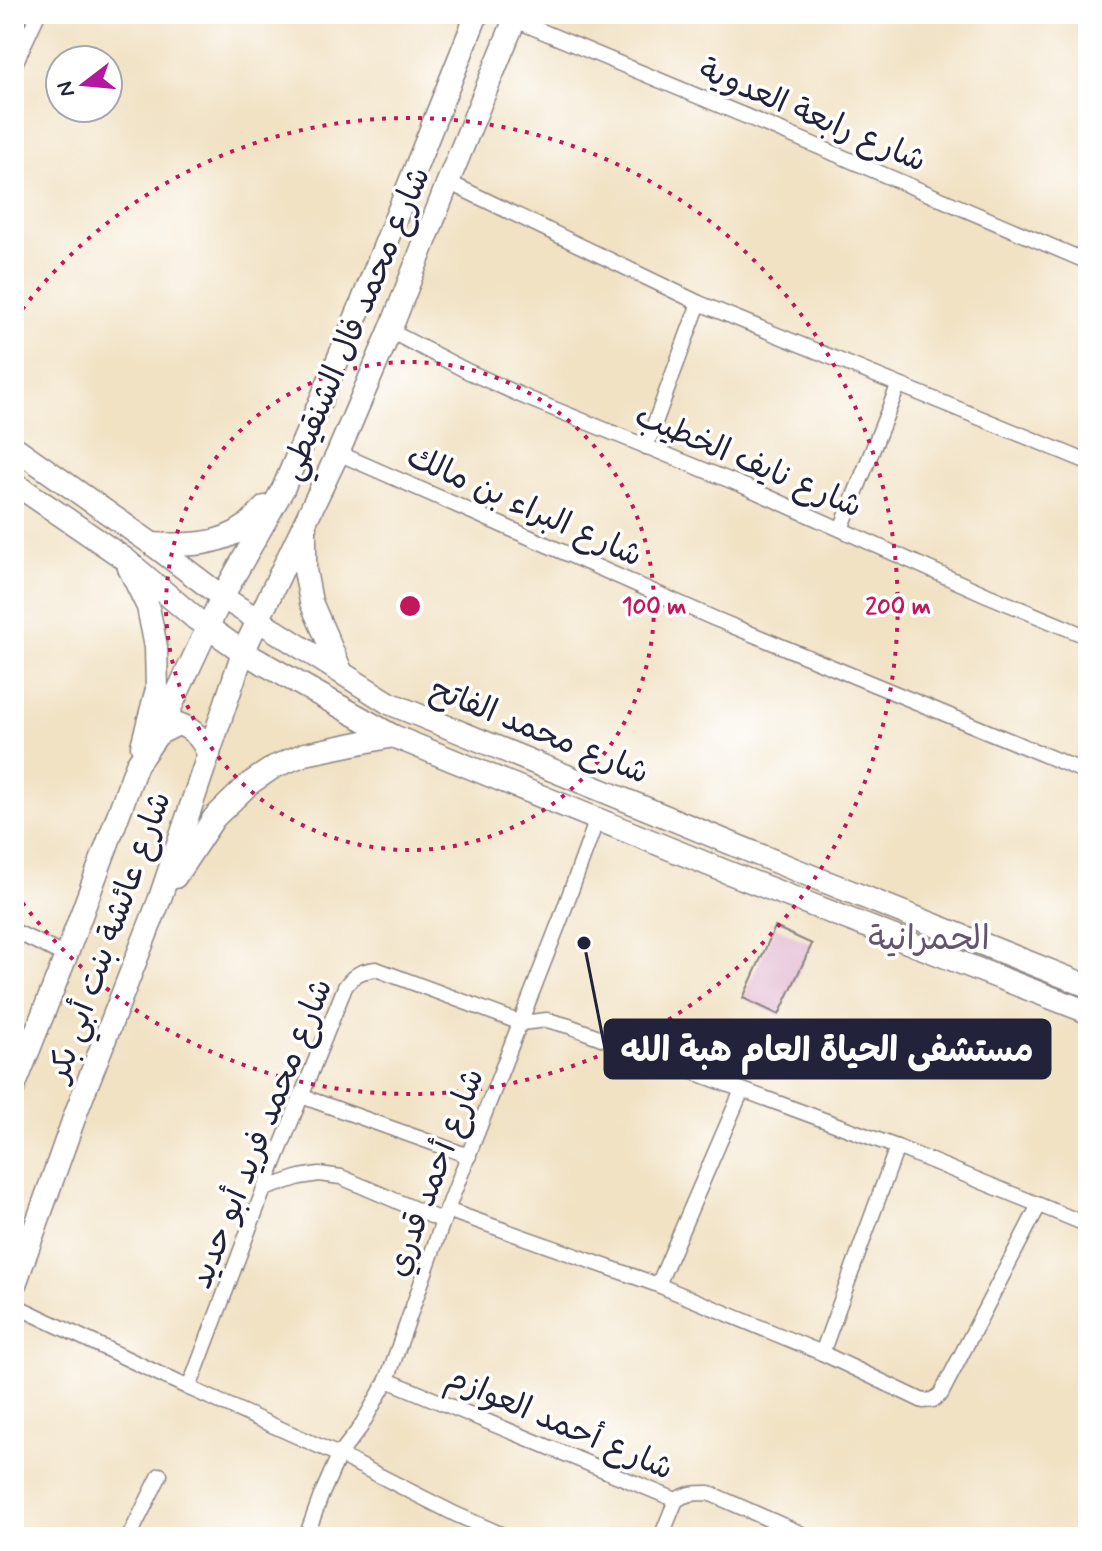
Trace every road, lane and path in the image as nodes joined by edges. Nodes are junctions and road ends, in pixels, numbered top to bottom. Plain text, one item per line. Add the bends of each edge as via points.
1 (38, 14) edge
2 (477, 14) edge
3 (516, 17) edge
4 (14, 66) edge
5 (448, 182) junction
6 (1088, 262) edge
7 (699, 303) junction
8 (390, 331) junction
9 (898, 386) junction
10 (14, 447) edge
11 (646, 447) junction
12 (338, 453) junction
13 (1088, 462) edge
14 (14, 483) edge
15 (283, 489) junction
16 (305, 520) junction
17 (841, 529) junction
18 (152, 544) junction
19 (125, 559) junction
20 (222, 597) junction
21 (258, 620) junction
22 (208, 628) junction
23 (1088, 637) edge
24 (243, 652) junction
25 (341, 672) junction
26 (158, 734) junction
27 (393, 736) junction
28 (209, 755) junction
29 (137, 764) junction
30 (1088, 773) edge
31 (597, 819) junction
32 (159, 901) junction
33 (14, 931) edge
34 (66, 956) junction
35 (1088, 986) edge
36 (1088, 1012) edge
37 (521, 1023) junction
38 (14, 1087) edge
39 (742, 1090) junction
40 (301, 1096) junction
41 (897, 1147) junction
42 (469, 1156) junction
43 (264, 1189) junction
44 (1039, 1205) junction
45 (445, 1216) junction
46 (1088, 1225) edge
47 (658, 1285) junction
48 (14, 1287) edge
49 (14, 1305) edge
50 (822, 1353) junction
51 (387, 1380) junction
52 (189, 1388) junction
53 (339, 1455) junction
54 (160, 1475) dead end
55 (676, 1500) junction
56 (129, 1537) edge
57 (306, 1537) edge
58 (507, 1537) edge
59 (661, 1537) edge
60 (809, 1537) edge

1 - 4 street
2 - 15 main road, شارع محمد فال الشنقيطي
3 - 5 main road, شارع محمد فال الشنقيطي
3 - 6 street, شارع رابعة العدوية
5 - 7 street
5 - 8 main road, شارع محمد فال الشنقيطي
7 - 9 street
7 - 11 street
8 - 11 street, شارع نايف الخطيب via 467,371
8 - 12 main road, شارع محمد فال الشنقيطي
9 - 13 street
9 - 17 street
10 - 18 main road, شارع محمد الفاتح
11 - 17 street, شارع نايف الخطيب
12 - 16 main road, شارع محمد فال الشنقيطي
12 - 30 street, شارع البراء بن مالك via 713,618
14 - 19 main road, شارع محمد الفاتح
15 - 18 main road via 245,526 217,541
15 - 20 main road, شارع محمد فال الشنقيطي
16 - 21 main road, شارع محمد فال الشنقيطي
16 - 25 main road via 311,602
17 - 23 street, شارع نايف الخطيب
18 - 20 main road, شارع محمد الفاتح
19 - 22 main road, شارع محمد الفاتح
19 - 29 main road via 148,607 156,647 157,689
20 - 21 main road, شارع محمد الفاتح
20 - 22 main road, شارع محمد فال الشنقيطي
21 - 24 main road, شارع محمد فال الشنقيطي
21 - 25 main road, شارع محمد الفاتح
22 - 24 main road, شارع محمد الفاتح
22 - 26 main road, شارع عائشة بنت أبي بكر
24 - 27 main road, شارع محمد الفاتح
24 - 28 main road, شارع عائشة بنت أبي بكر
25 - 35 main road, شارع محمد الفاتح via 389,703
26 - 28 main road via 178,724 189,728
26 - 29 main road, شارع عائشة بنت أبي بكر
27 - 31 main road, شارع محمد الفاتح
27 - 32 main road via 305,754 249,784 214,818
28 - 32 main road, شارع عائشة بنت أبي بكر
29 - 34 main road, شارع عائشة بنت أبي بكر
31 - 36 main road, شارع محمد الفاتح
31 - 37 street, شارع أحمد قدري
32 - 48 main road, شارع عائشة بنت أبي بكر
33 - 34 street
34 - 38 main road, شارع عائشة بنت أبي بكر
37 - 39 street via 547,1020 569,1026
37 - 40 street, شارع محمد فريد أبو حديد via 376,969 363,971 345,987
37 - 42 street, شارع أحمد قدري
39 - 41 street
39 - 47 street
40 - 42 street
40 - 43 street, شارع محمد فريد أبو حديد
41 - 44 street
41 - 50 street
42 - 45 street, شارع أحمد قدري
43 - 45 street via 319,1174 341,1177
43 - 52 street, شارع محمد فريد أبو حديد
44 - 46 street
44 - 50 street via 941,1394 933,1400 923,1401
45 - 47 street
45 - 51 street, شارع أحمد قدري
47 - 50 street
49 - 52 street
51 - 53 street, شارع أحمد قدري
51 - 55 street, شارع أحمد العوازم
52 - 53 street
53 - 57 street, شارع أحمد قدري
53 - 58 street
54 - 56 street
55 - 59 street, شارع أحمد العوازم
55 - 60 street via 693,1492 709,1493

